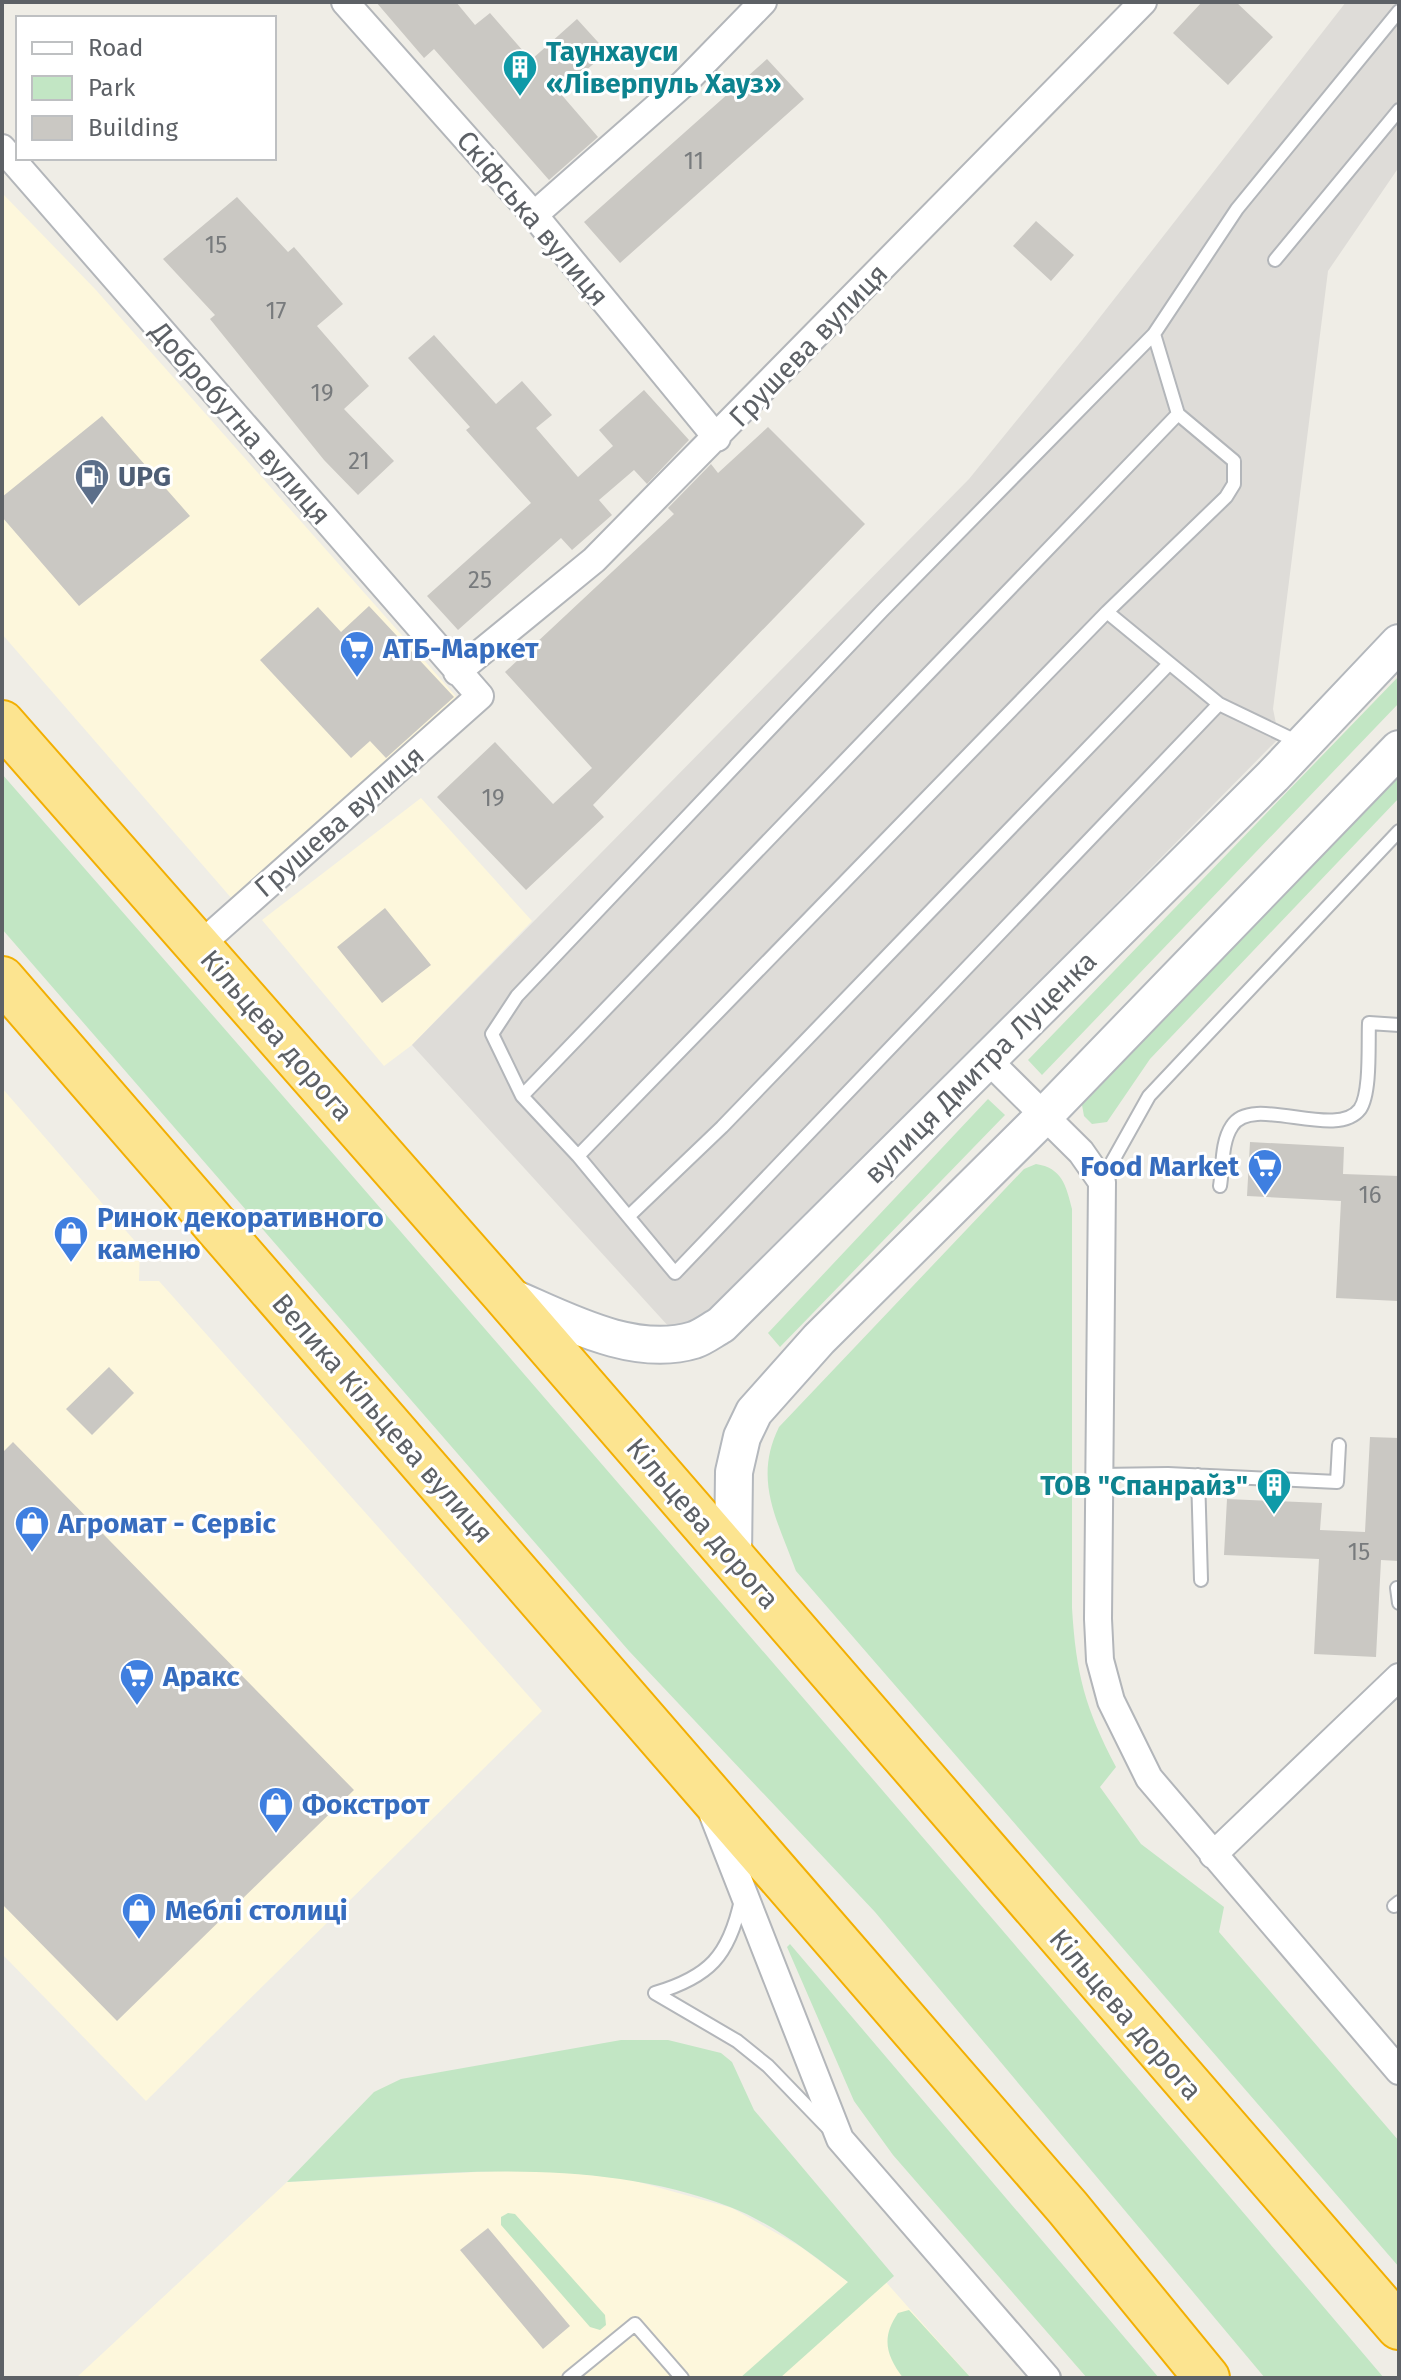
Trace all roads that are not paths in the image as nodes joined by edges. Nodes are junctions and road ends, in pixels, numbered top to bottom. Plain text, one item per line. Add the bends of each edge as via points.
1 (345, 2) edge
2 (763, 2) edge
3 (1143, 2) edge
4 (1399, 11) edge
5 (1399, 110) edge
6 (2, 148) edge
7 (534, 215) junction
8 (1275, 260) dead end
9 (1154, 334) junction
10 (1178, 414) junction
11 (717, 438) junction
12 (1107, 612) junction
13 (1399, 643) edge
14 (1168, 665) junction
15 (457, 672) junction
16 (480, 696) joint
17 (1219, 704) junction
18 (2, 723) edge
19 (1302, 744) junction
20 (1399, 749) edge
21 (1399, 831) edge
22 (199, 946) junction
23 (2, 979) edge
24 (1399, 1025) edge
25 (988, 1060) junction
26 (522, 1096) junction
27 (1044, 1116) junction
28 (578, 1156) junction
29 (1102, 1182) junction
30 (1220, 1186) dead end
31 (630, 1215) junction
32 (504, 1294) junction
33 (1339, 1445) dead end
34 (1100, 1475) junction
35 (1198, 1475) junction
36 (733, 1557) junction
37 (1201, 1580) dead end
38 (1397, 1588) edge
39 (1399, 1603) edge
40 (1399, 1677) edge
41 (701, 1785) junction
42 (1213, 1855) junction
43 (743, 1889) junction
44 (1399, 2071) edge
45 (840, 2139) junction
46 (1399, 2327) edge
47 (569, 2378) edge
48 (682, 2378) edge
49 (1047, 2378) edge
50 (1207, 2378) edge

1 - 7 street, Скіфська вулиця
2 - 7 street via 684,83
3 - 11 street, Грушева вулиця
4 - 9 lane via 1237,209
5 - 8 lane
6 - 15 street, Добробутна вулиця
7 - 11 street, Скіфська вулиця
9 - 10 lane
9 - 26 lane via 517,996 492,1034
10 - 12 lane via 1234,461 1234,484
10 - 26 lane
11 - 15 street, Грушева вулиця via 594,560
12 - 14 lane
12 - 28 lane
13 - 19 main road, вулиця Дмитра Луценка
14 - 17 lane
14 - 31 lane via 722,1127
15 - 16 street, Добробутна вулиця
16 - 22 street, Грушева вулиця
17 - 19 lane
17 - 31 lane via 675,1273
18 - 22 highway, Кільцева дорога
19 - 25 main road, вулиця Дмитра Луценка
20 - 27 main road
21 - 29 lane via 1149,1096
22 - 32 highway, Кільцева дорога
23 - 41 highway, Велика Кільцева вулиця
24 - 30 lane via 1369,1023 1365,1096 1359,1110 1349,1116 1334,1120 1246,1114 1233,1123
25 - 27 street
25 - 32 main road, вулиця Дмитра Луценка via 721,1325 695,1340 659,1346 626,1341
26 - 28 lane
27 - 29 street via 1081,1152
27 - 36 main road via 819,1339 754,1412 734,1472
28 - 31 lane
29 - 34 street
32 - 36 highway, Кільцева дорога
33 - 35 lane via 1337,1482
34 - 35 lane
34 - 42 street via 1098,1619 1100,1660 1111,1701 1149,1778
35 - 37 lane
36 - 46 highway, Кільцева дорога
38 - 39 lane
40 - 42 street
41 - 43 street
41 - 50 highway via 1068,2208
42 - 44 street
43 - 45 street
43 - 45 lane via 720,1956 687,1983 655,1993 737,2041
45 - 49 street
47 - 48 lane via 635,2324

